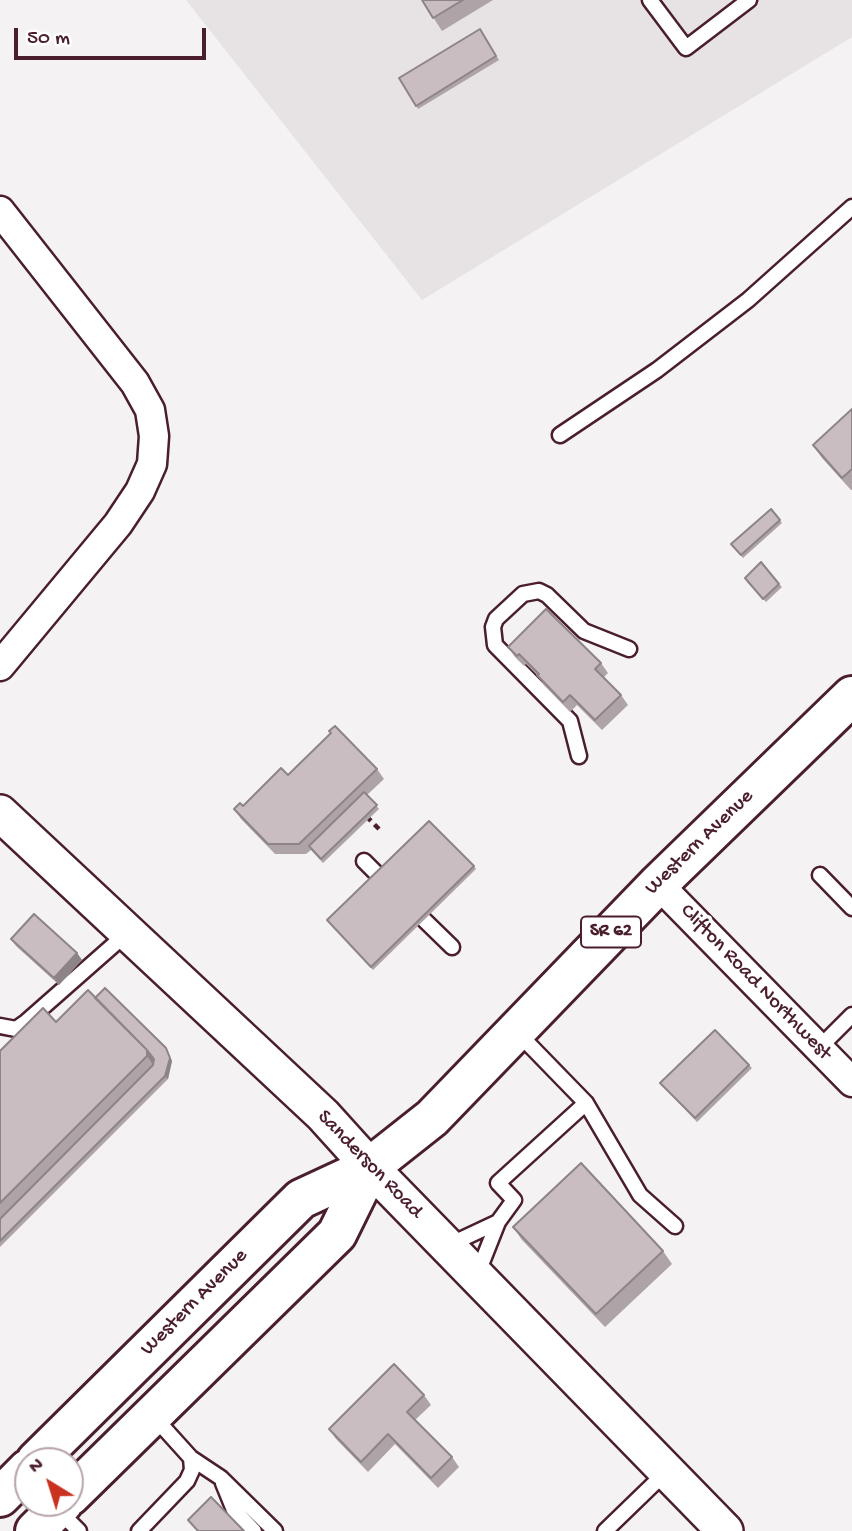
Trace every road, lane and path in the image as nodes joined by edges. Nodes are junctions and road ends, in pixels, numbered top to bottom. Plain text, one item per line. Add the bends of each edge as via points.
1 (650, 0) edge
2 (749, 0) edge
3 (852, 207) edge
4 (0, 211) edge
5 (560, 435) dead end
6 (629, 649) dead end
7 (0, 666) edge
8 (852, 696) edge
9 (579, 756) dead end
10 (0, 813) edge
11 (363, 813) edge
12 (379, 830) dead end
13 (364, 861) dead end
14 (820, 875) dead end
15 (658, 884) junction
16 (852, 908) edge
17 (127, 934) junction
18 (452, 947) dead end
19 (852, 1015) edge
20 (0, 1026) edge
21 (515, 1030) junction
22 (818, 1048) junction
23 (852, 1082) edge
24 (586, 1103) junction
25 (370, 1167) junction
26 (498, 1222) junction
27 (675, 1226) dead end
28 (447, 1246) junction
29 (477, 1277) junction
30 (152, 1415) junction
31 (191, 1458) junction
32 (84, 1460) edge
33 (84, 1471) edge
34 (667, 1471) junction
35 (221, 1478) junction
36 (139, 1531) edge
37 (254, 1531) edge
38 (275, 1531) edge
39 (605, 1531) edge
40 (725, 1531) edge

1 - 2 lane via 686,48
3 - 5 lane via 748,300 657,370
4 - 7 street via 135,383 149,410 154,436 152,464 118,524
6 - 9 lane via 584,631 539,592 523,594 496,619 495,645 570,721
8 - 15 main road, Western Avenue / SR 62
10 - 17 street, Sanderson Road
11 - 12 path
13 - 18 lane
14 - 16 lane
15 - 21 main road, Western Avenue / SR 62
15 - 22 street, Clifton Road Northwest
17 - 20 lane via 26,1022 16,1029
17 - 25 street, Sanderson Road via 323,1115
19 - 22 lane
21 - 24 lane
21 - 25 main road, Western Avenue / SR 62 via 432,1118
22 - 23 street, Clifton Road Northwest
24 - 26 lane via 498,1183 514,1200
24 - 27 lane via 640,1195
25 - 28 street, Sanderson Road
25 - 30 main road, Western Avenue / SR 62 via 337,1234
25 - 32 main road, Western Avenue / SR 62 via 300,1199
26 - 28 lane
26 - 29 lane
28 - 29 street, Sanderson Road
29 - 34 street, Sanderson Road
30 - 31 lane
30 - 33 main road, Western Avenue / SR 62
31 - 35 lane
31 - 36 lane via 187,1481
34 - 39 lane
34 - 40 street, Sanderson Road
35 - 37 lane via 233,1510
35 - 38 lane

